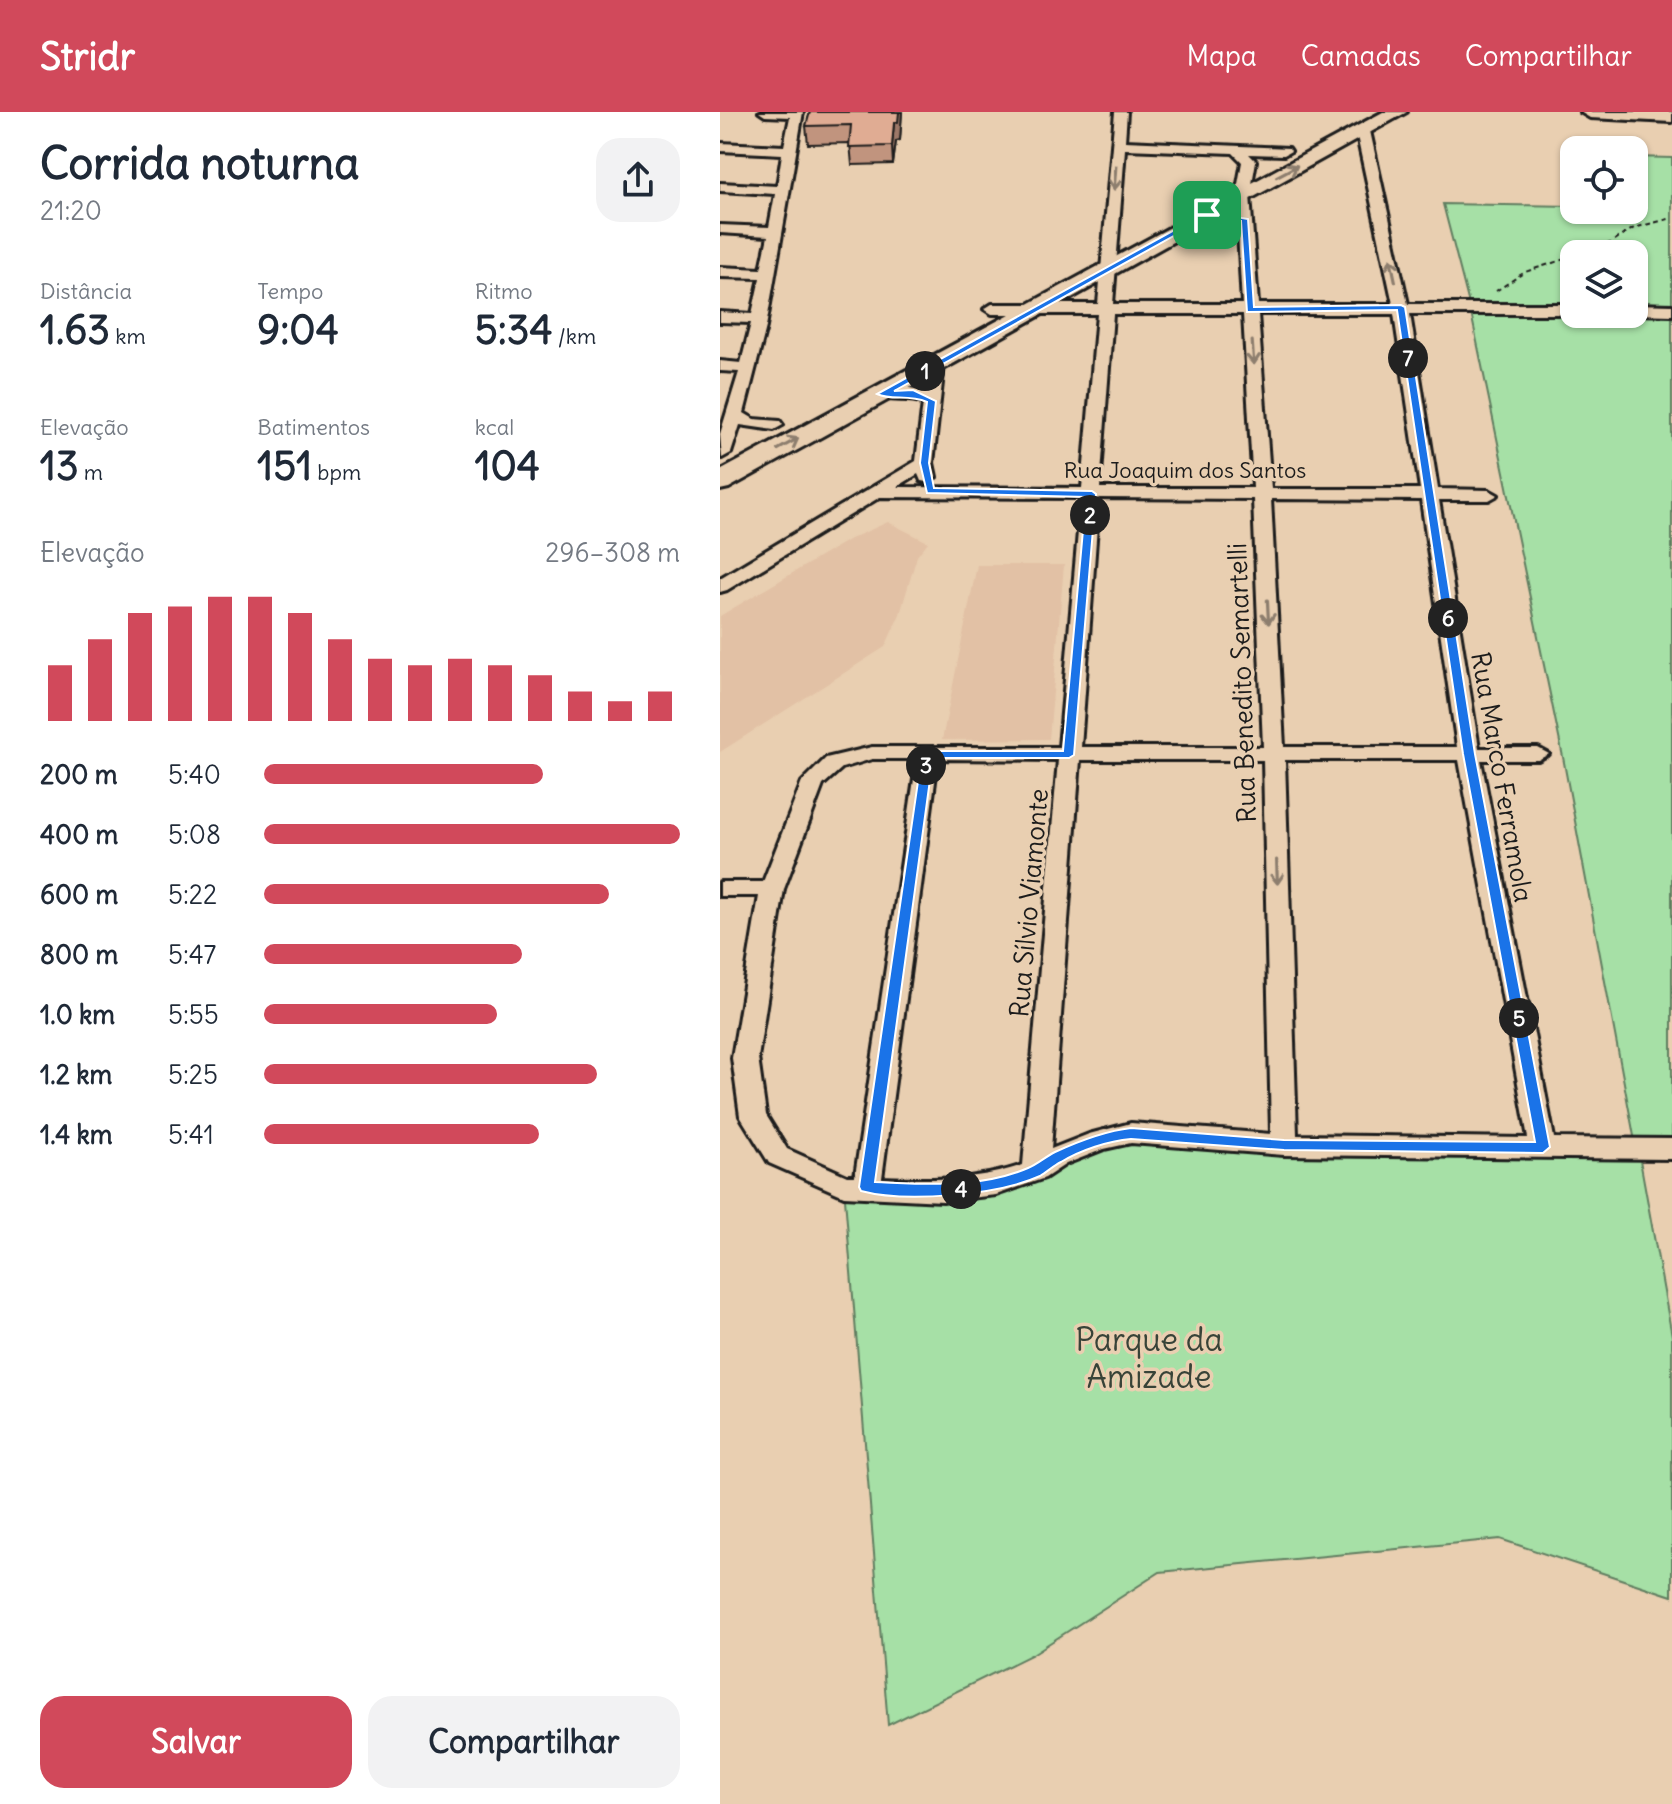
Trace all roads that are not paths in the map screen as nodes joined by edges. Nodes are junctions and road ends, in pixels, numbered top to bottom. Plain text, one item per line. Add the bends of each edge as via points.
1 (765, 112) edge
2 (1121, 112) edge
3 (1397, 112) edge
4 (1590, 112) edge
5 (797, 113) edge
6 (1672, 116) edge
7 (1347, 123) edge
8 (1118, 145) junction
9 (720, 147) edge
10 (789, 150) junction
11 (1242, 161) junction
12 (720, 187) edge
13 (782, 190) junction
14 (1243, 195) junction
15 (1207, 215) junction
16 (1244, 219) junction
17 (720, 229) edge
18 (775, 232) junction
19 (1111, 243) junction
20 (1107, 270) junction
21 (720, 272) edge
22 (767, 274) junction
23 (1401, 307) junction
24 (1039, 308) junction
25 (992, 309) junction
26 (1560, 309) edge
27 (1648, 309) edge
28 (1105, 310) junction
29 (1250, 310) junction
30 (1672, 310) edge
31 (720, 317) edge
32 (758, 319) junction
33 (910, 352) dead end
34 (936, 365) junction
35 (720, 366) edge
36 (747, 368) junction
37 (881, 394) junction
38 (932, 401) junction
39 (728, 415) edge
40 (780, 422) joint
41 (721, 453) edge
42 (924, 463) junction
43 (720, 482) edge
44 (930, 491) junction
45 (880, 492) junction
46 (1092, 494) junction
47 (1262, 495) junction
48 (1429, 495) junction
49 (1489, 495) dead end
50 (720, 586) edge
51 (928, 754) junction
52 (1274, 754) junction
53 (1469, 754) junction
54 (1538, 754) dead end
55 (1069, 755) junction
56 (720, 889) edge
57 (772, 889) junction
58 (1284, 1145) junction
59 (1543, 1147) junction
60 (1672, 1149) edge
61 (1036, 1171) junction
62 (855, 1186) junction

1 - 5 street
2 - 8 street, Rua Sílvio Viamonte
3 - 7 street
4 - 6 street
5 - 10 street
7 - 11 street via 1284,151
14 -> 7 street
23 -> 7 street, Rua Marco Ferramola
8 - 11 street
8 -> 19 street, Rua Sílvio Viamonte
9 - 10 street
10 - 13 street
11 - 14 street, Rua Benedito Semartelli
11 - 19 street
12 - 13 street
13 - 18 street
14 - 15 street
14 - 16 street, Rua Benedito Semartelli
15 - 16 street
15 - 20 street
16 - 29 street, Rua Benedito Semartelli
17 - 18 street
18 - 22 street
19 - 20 street, Rua Sílvio Viamonte
19 - 25 street
20 - 24 street
20 - 28 street, Rua Sílvio Viamonte
21 - 22 street
22 - 32 street
23 - 26 street
23 - 29 street
23 - 48 street, Rua Marco Ferramola
24 - 25 street
24 - 28 street
24 - 34 street
25 - 33 street
27 - 30 street
28 - 29 street
28 - 46 street, Rua Sílvio Viamonte
29 -> 47 street, Rua Benedito Semartelli
31 - 32 street
32 - 36 street
34 - 37 street
34 - 38 street
35 - 36 street
36 - 39 street
37 - 38 street via 913,393
43 -> 37 street
38 - 42 street
39 - 40 street via 750,424
39 - 41 street
40 - 41 street
42 - 44 street
42 - 45 street
44 - 45 street, Rua Joaquim dos Santos
44 - 46 street, Rua Joaquim dos Santos
45 - 50 street
46 - 47 street, Rua Joaquim dos Santos
46 - 55 street, Rua Sílvio Viamonte
47 - 48 street, Rua Joaquim dos Santos
47 -> 52 street, Rua Benedito Semartelli
48 - 49 street, Rua Joaquim dos Santos
48 - 53 street, Rua Marco Ferramola
51 - 55 street
51 - 57 street via 848,757 822,772 805,799
51 - 62 street
52 - 53 street
52 - 55 street
52 -> 58 street, Rua Benedito Semartelli
53 - 54 street
53 - 59 street, Rua Marco Ferramola
55 - 61 street, Rua Sílvio Viamonte
56 - 57 street
57 - 62 street via 745,1058 753,1116 778,1156
58 - 59 street
58 - 61 street via 1131,1133 1084,1146
59 - 60 street
61 - 62 street via 996,1185 943,1191

